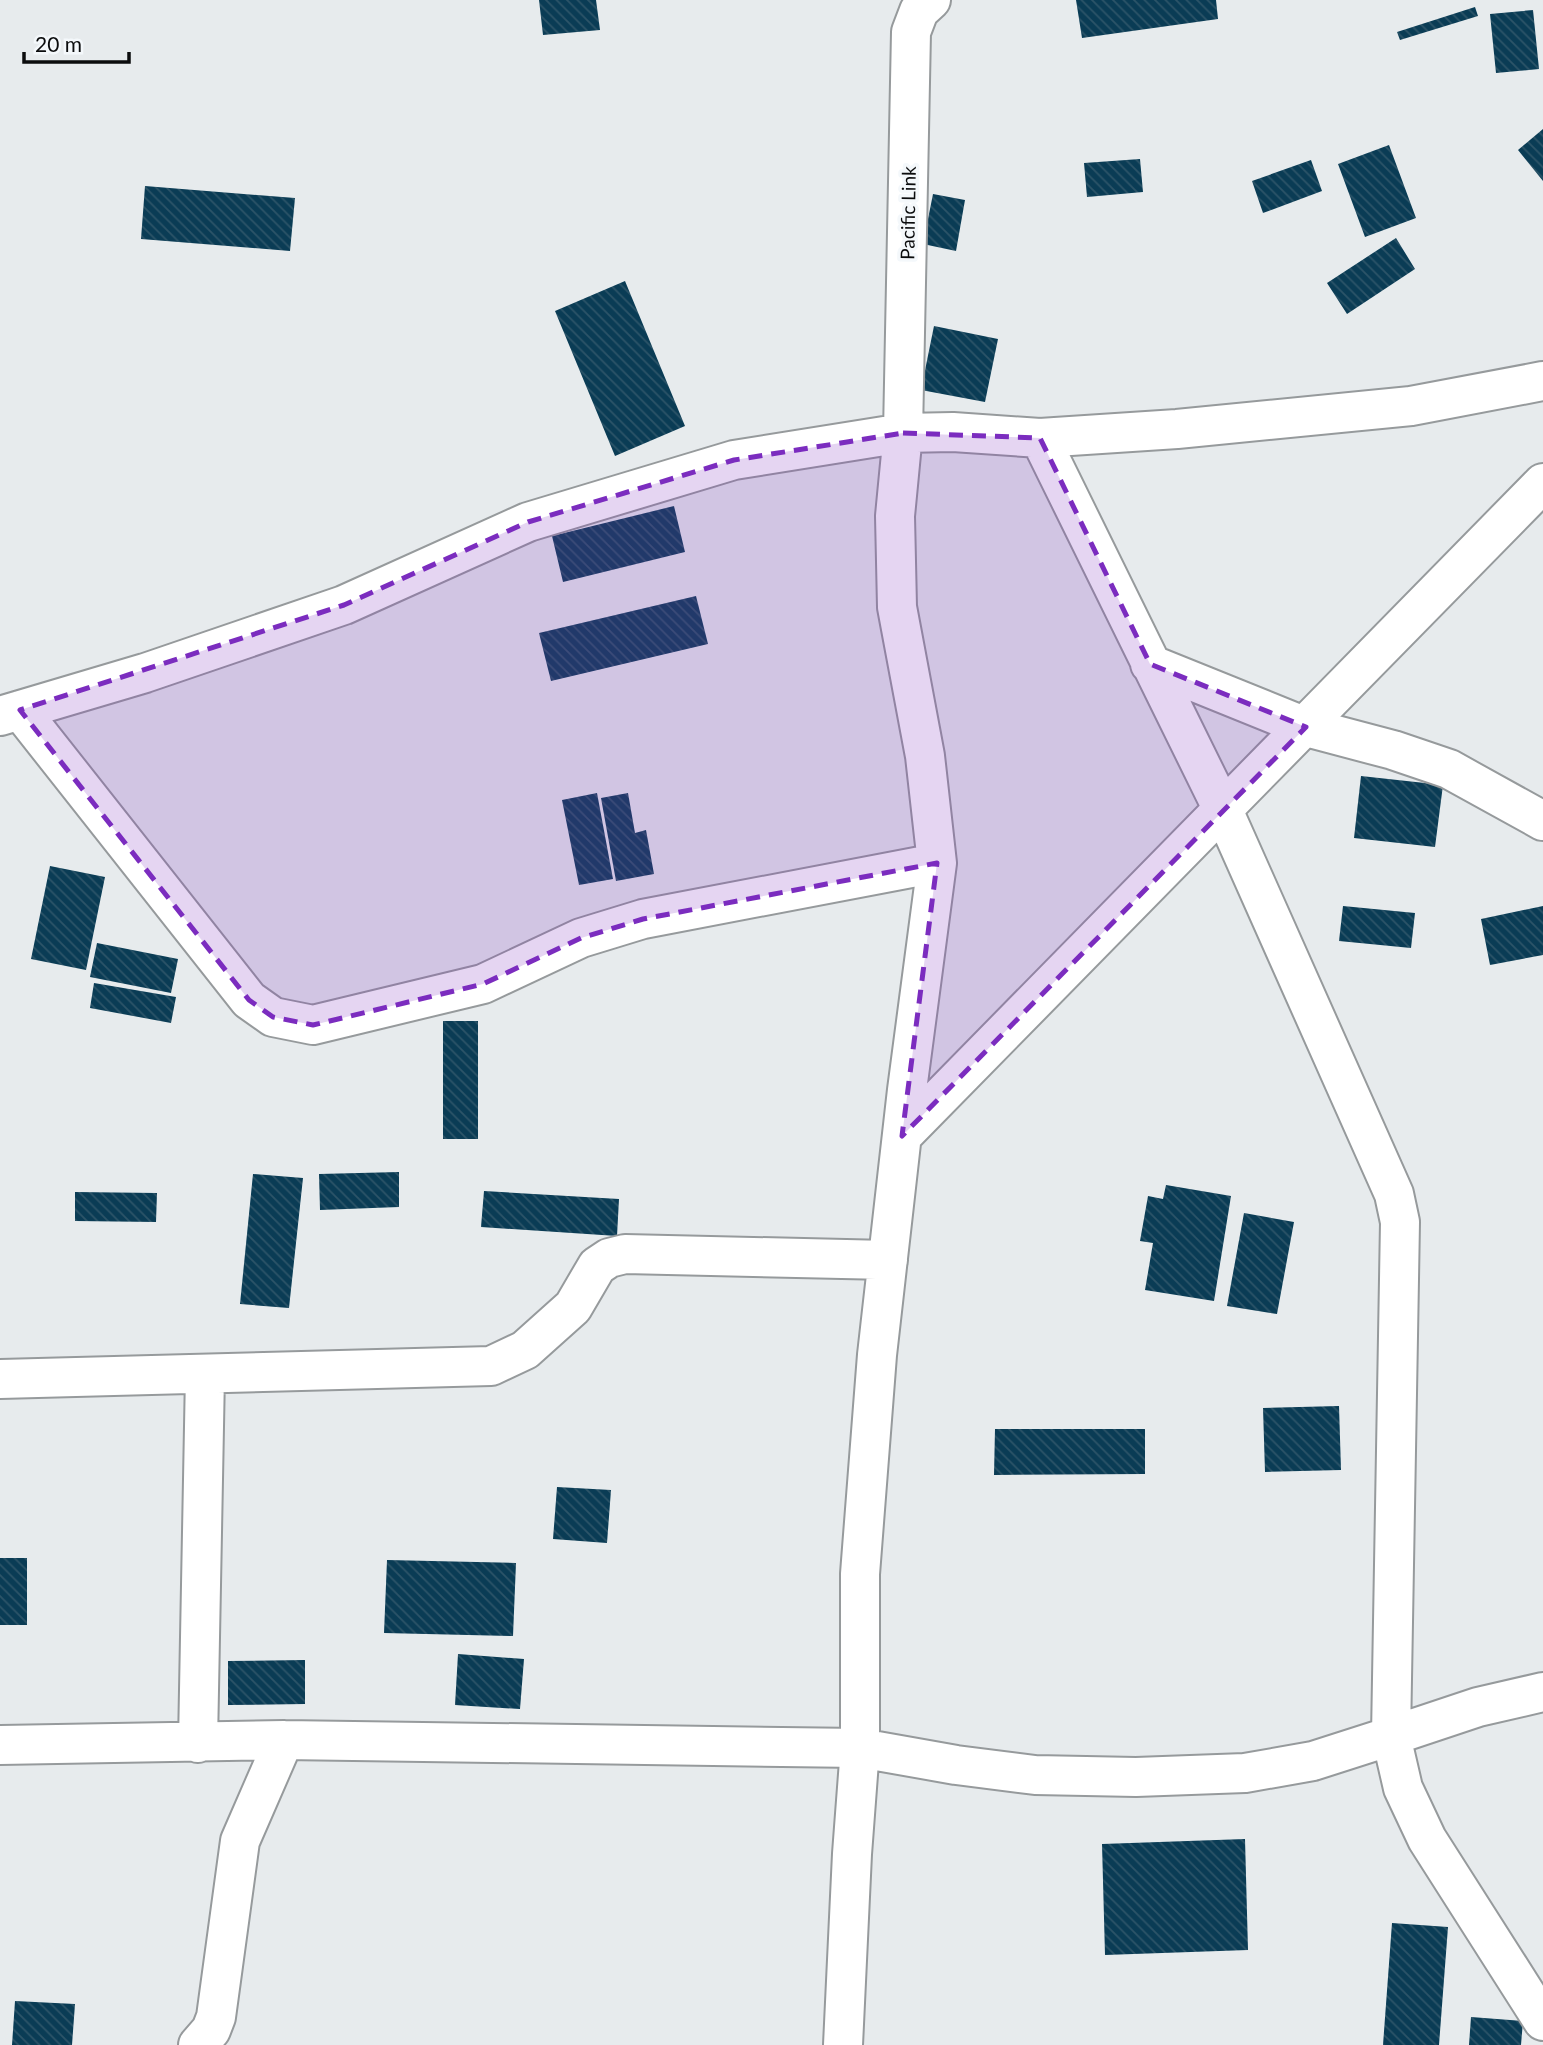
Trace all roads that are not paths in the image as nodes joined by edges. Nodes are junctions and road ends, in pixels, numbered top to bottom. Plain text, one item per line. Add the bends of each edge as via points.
1 (931, 0) edge
2 (1543, 381) edge
3 (903, 433) junction
4 (1040, 438) junction
5 (1543, 483) edge
6 (1150, 664) junction
7 (10, 713) edge
8 (1306, 727) junction
9 (1223, 810) junction
10 (1543, 821) edge
11 (937, 863) junction
12 (902, 1136) junction
13 (888, 1260) junction
14 (205, 1374) junction
15 (0, 1380) edge
16 (1543, 1692) edge
17 (1391, 1736) junction
18 (284, 1740) junction
19 (198, 1743) junction
20 (0, 1745) edge
21 (860, 1748) junction
22 (1543, 2021) edge
23 (198, 2045) edge
24 (843, 2045) edge

1 - 3 street, Pacific Link via 919,11 911,32
2 - 4 street via 1411,406
3 - 4 street
3 - 7 street via 734,460 528,522 344,605
3 - 11 street, Pacific Link via 895,516 897,607 925,756
4 - 6 street
5 - 8 street
6 - 8 street
6 - 9 street
7 - 11 street via 249,1000 273,1017 313,1025 483,984 581,938 643,919
8 - 9 street
8 - 10 street via 1449,769
9 - 12 street
9 - 17 street via 1394,1194 1400,1222
11 - 12 street, Pacific Link
12 - 13 street, Pacific Link
13 - 14 street via 625,1254 597,1266 573,1307 525,1350 491,1366
13 - 21 street, Pacific Link via 860,1574
14 - 15 street
14 - 19 street
16 - 17 street via 1478,1707
17 - 21 street via 1312,1761 1245,1773 1136,1777 1035,1775
17 - 22 street via 1403,1788 1427,1839
18 - 19 street
18 - 21 street
18 - 23 street via 240,1841 216,2017
19 - 20 street
21 - 24 street, Pacific Link

